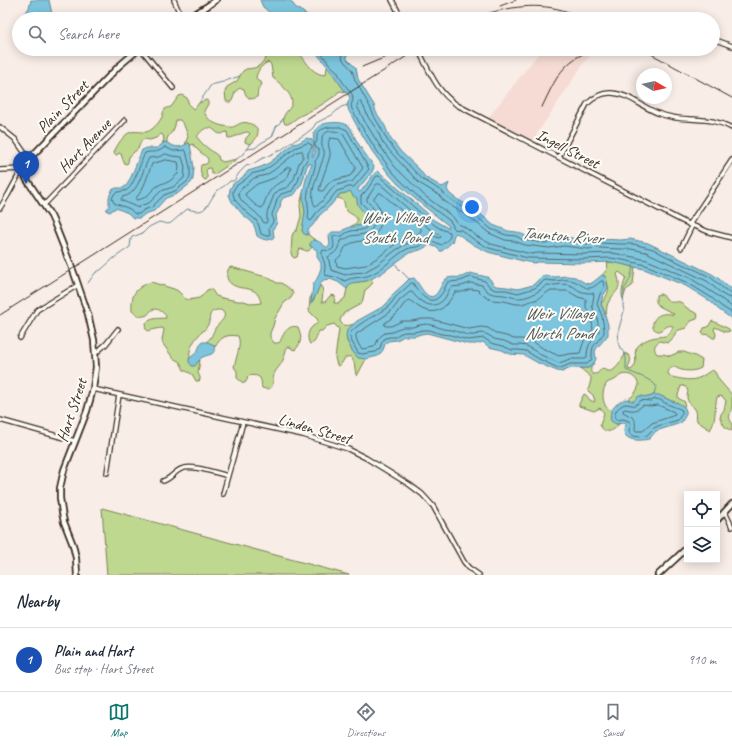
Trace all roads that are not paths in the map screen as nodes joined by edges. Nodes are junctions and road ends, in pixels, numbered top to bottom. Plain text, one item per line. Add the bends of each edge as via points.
1 (174, 0) edge
2 (216, 0) edge
3 (392, 0) edge
4 (179, 12) edge
5 (198, 12) edge
6 (398, 12) edge
7 (720, 41) edge
8 (732, 45) edge
9 (131, 56) edge
10 (146, 56) edge
11 (422, 56) edge
12 (172, 88) dead end
13 (125, 120) dead end
14 (0, 127) edge
15 (732, 128) edge
16 (559, 157) junction
17 (30, 159) junction
18 (732, 160) edge
19 (22, 169) junction
20 (0, 170) edge
21 (44, 205) junction
22 (0, 208) edge
23 (691, 225) junction
24 (732, 238) edge
25 (681, 248) dead end
26 (78, 285) junction
27 (118, 329) dead end
28 (20, 338) dead end
29 (96, 353) junction
30 (93, 389) junction
31 (119, 395) junction
32 (0, 420) edge
33 (243, 422) junction
34 (75, 441) junction
35 (107, 473) dead end
36 (228, 476) junction
37 (163, 481) dead end
38 (223, 494) dead end
39 (732, 504) edge
40 (725, 512) junction
41 (720, 517) edge
42 (732, 527) edge
43 (684, 551) edge
44 (77, 575) edge
45 (479, 575) edge
46 (659, 575) edge

1 - 4 street
2 - 5 main road
3 - 6 street
7 - 8 street
9 - 17 main road, Plain Street
10 - 12 street
11 - 16 street, Ingell Street via 439,89 453,102
13 - 21 street, Hart Avenue
14 - 17 street via 15,139
15 - 16 street via 715,121 665,115 647,109 620,94 604,93 587,104
16 - 23 street, Ingell Street
17 - 19 main road, Plain Street
18 - 23 street
19 - 20 street
19 - 21 main road, Hart Street
19 - 22 street, Plain Street
21 - 26 main road, Hart Street via 56,225
23 - 24 street, Ingell Street
23 - 25 street
26 - 28 street via 37,310
26 - 29 main road, Hart Street via 90,320
27 - 29 street
29 - 30 main road, Hart Street
30 - 31 street, Linden Street
30 - 34 main road, Hart Street
31 - 33 street, Linden Street
31 - 35 street
32 - 34 street
33 - 36 street
33 - 45 street, Linden Street via 348,449 410,485 430,502 464,562
34 - 44 main road, Hart Street via 64,470 60,493 63,517 75,554
36 - 37 street via 189,467
36 - 38 street
39 - 40 main road
40 - 41 main road
40 - 42 street
43 - 46 main road

